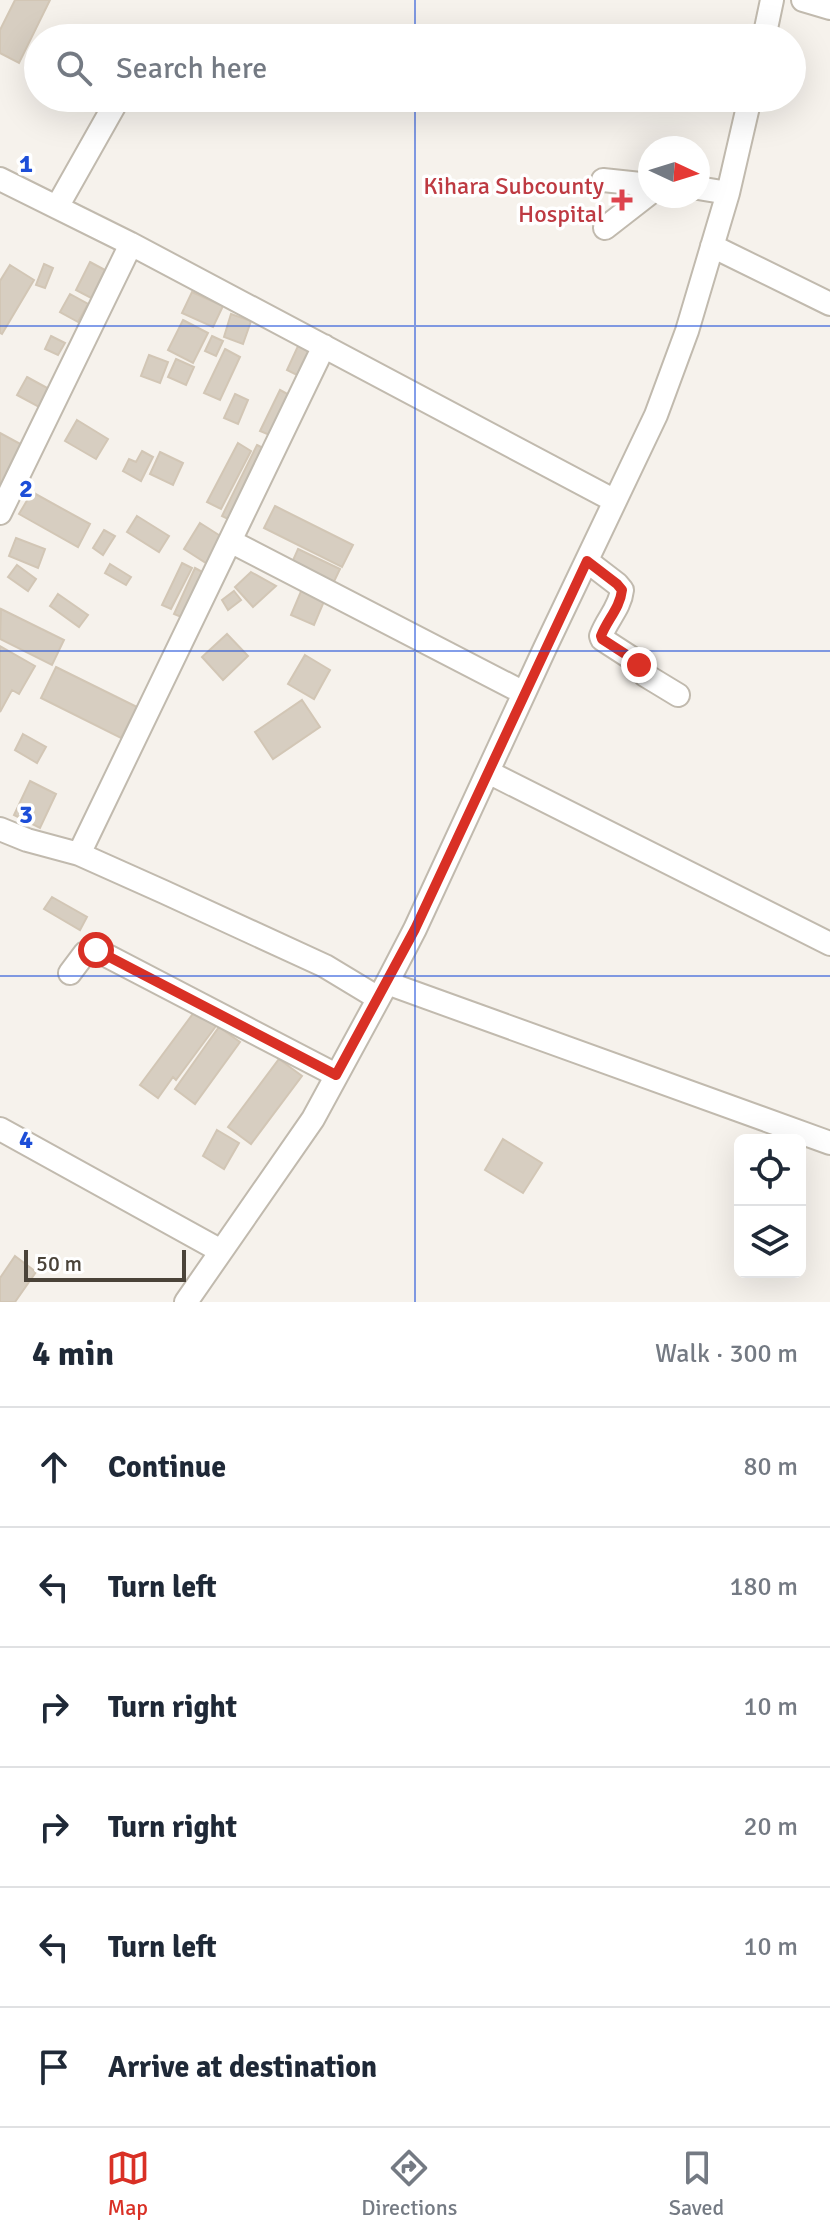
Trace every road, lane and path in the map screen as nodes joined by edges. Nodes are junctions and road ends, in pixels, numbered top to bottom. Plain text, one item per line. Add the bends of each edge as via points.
1 (772, 0) edge
2 (803, 0) edge
3 (830, 8) edge
4 (767, 24) edge
5 (111, 112) edge
6 (747, 112) edge
7 (0, 179) edge
8 (603, 180) dead end
9 (638, 184) edge
10 (710, 190) edge
11 (728, 193) junction
12 (638, 202) edge
13 (57, 207) junction
14 (605, 228) dead end
15 (131, 244) junction
16 (712, 246) junction
17 (830, 304) edge
18 (324, 346) junction
19 (615, 501) junction
20 (0, 513) edge
21 (230, 541) junction
22 (587, 561) junction
23 (524, 693) junction
24 (678, 695) dead end
25 (488, 772) junction
26 (0, 829) edge
27 (79, 854) junction
28 (830, 944) edge
29 (70, 973) dead end
30 (382, 991) junction
31 (336, 1075) junction
32 (0, 1129) edge
33 (830, 1143) edge
34 (221, 1251) junction
35 (186, 1302) edge

1 - 4 street
2 - 3 street
5 - 13 street
6 - 11 street
7 - 13 street
8 - 9 street
10 - 11 street
11 - 16 street
12 - 14 street
13 - 15 street
15 - 18 street
15 - 20 street
16 - 17 street
16 - 19 street via 656,415
18 - 19 street
18 - 21 street
19 - 22 street
21 - 23 street
21 - 27 street
22 - 23 street
22 - 24 street via 622,590 602,639
23 - 25 street
25 - 28 street
25 - 30 street
26 - 27 street
27 - 30 street
29 - 31 street via 85,953 96,950
30 - 31 street
30 - 33 street
31 - 34 street via 313,1119
32 - 34 street
34 - 35 street

